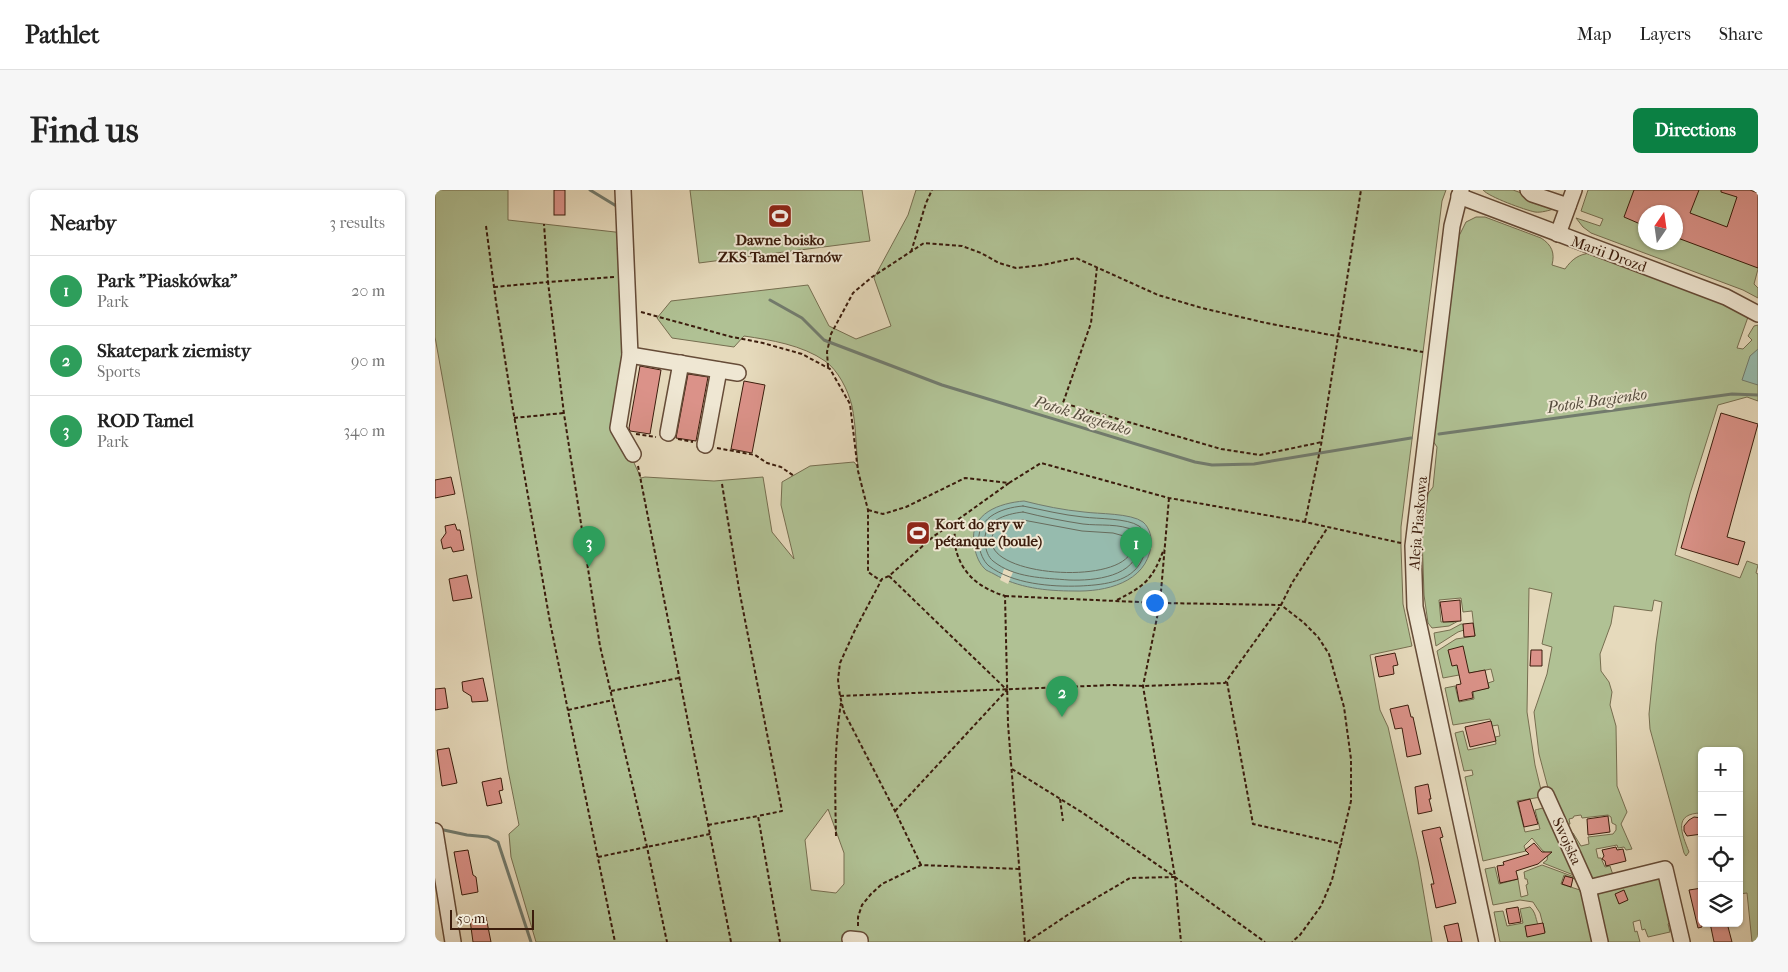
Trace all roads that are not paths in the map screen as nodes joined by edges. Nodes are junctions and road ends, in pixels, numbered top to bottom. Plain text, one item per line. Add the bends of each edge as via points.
1 (623, 190) edge
2 (1528, 190) edge
3 (1574, 190) edge
4 (1460, 193) edge
5 (1568, 206) junction
6 (1558, 234) junction
7 (1758, 314) edge
8 (630, 355) junction
9 (681, 363) junction
10 (719, 370) junction
11 (738, 373) dead end
12 (666, 436) road end
13 (705, 445) road end
14 (633, 454) road end
15 (1546, 795) dead end
16 (435, 831) edge
17 (438, 862) edge
18 (1588, 888) junction
19 (453, 942) edge
20 (1487, 942) edge
21 (1600, 942) edge
22 (1682, 942) edge

1 - 8 street via 621,277 629,309
2 - 5 street
3 - 5 street
4 - 6 street, Marii Drozd
4 - 20 street, Aleja Piaskowa via 1452,226 1413,546 1415,607
5 - 6 street
6 - 7 street, Marii Drozd via 1726,297
8 - 9 street
8 - 14 street via 618,428
9 - 10 street
9 - 12 street
10 - 11 street
10 - 13 street
15 - 18 street, Swojska
16 - 17 street
17 - 19 street
18 - 21 street, Swojska
18 - 22 street via 1665,869

